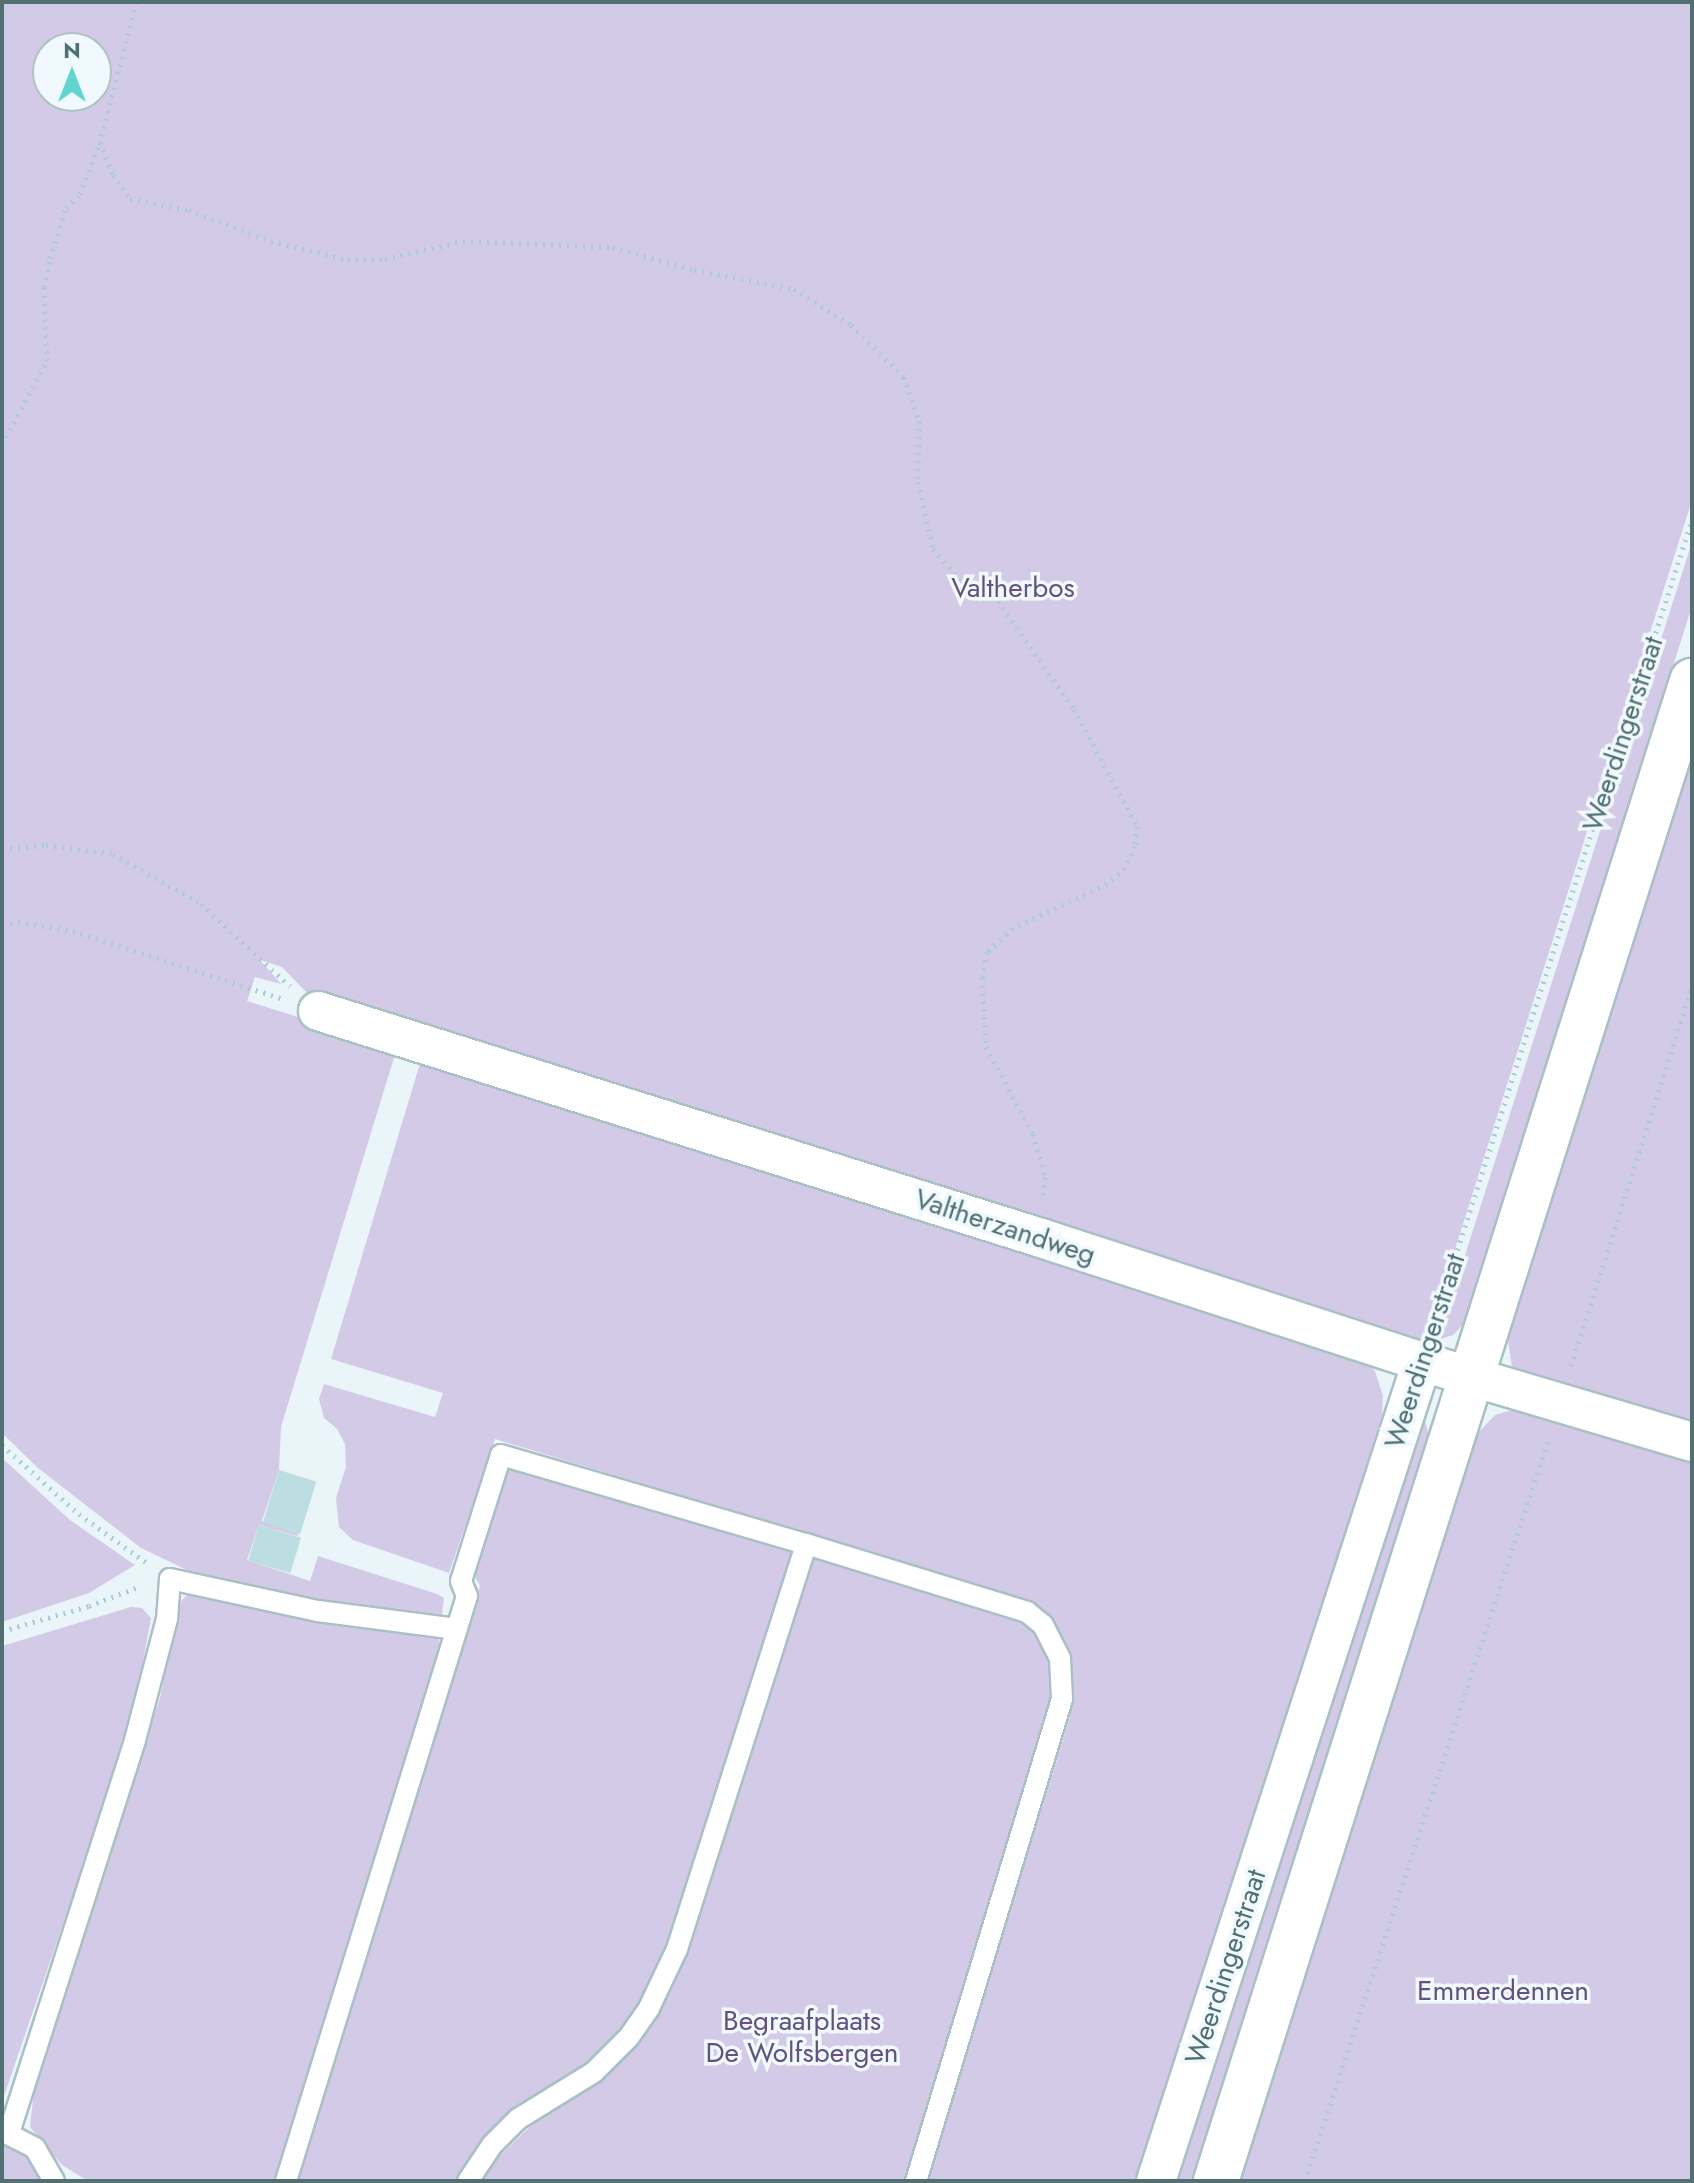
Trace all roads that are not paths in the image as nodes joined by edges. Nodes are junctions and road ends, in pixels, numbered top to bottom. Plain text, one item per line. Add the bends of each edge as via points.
1 (1692, 681) edge
2 (318, 1011) road end
3 (1422, 1362) junction
4 (1472, 1378) junction
5 (1692, 1442) edge
6 (806, 1544) junction
7 (457, 1629) junction
8 (5, 2132) edge
9 (53, 2177) edge
10 (75, 2181) edge
11 (286, 2181) edge
12 (468, 2181) edge
13 (916, 2181) edge
14 (1156, 2181) edge
15 (1216, 2181) edge

1 - 4 main road, Weerdingerstraat
2 - 3 street, Valtherzandweg
3 - 4 street, Valtherzandweg
3 - 14 street, Weerdingerstraat
4 - 5 street, Valtherzandweg
4 - 15 main road, Weerdingerstraat
6 - 7 lane via 501,1455 461,1581 467,1596
6 - 12 lane via 677,1949 649,2008 594,2072 518,2119
6 - 13 lane via 1027,1612 1043,1625 1060,1659 1062,1699
7 - 8 lane via 318,1611 170,1579 167,1619 135,1740
7 - 11 lane
8 - 9 lane via 35,2148
9 - 10 lane

